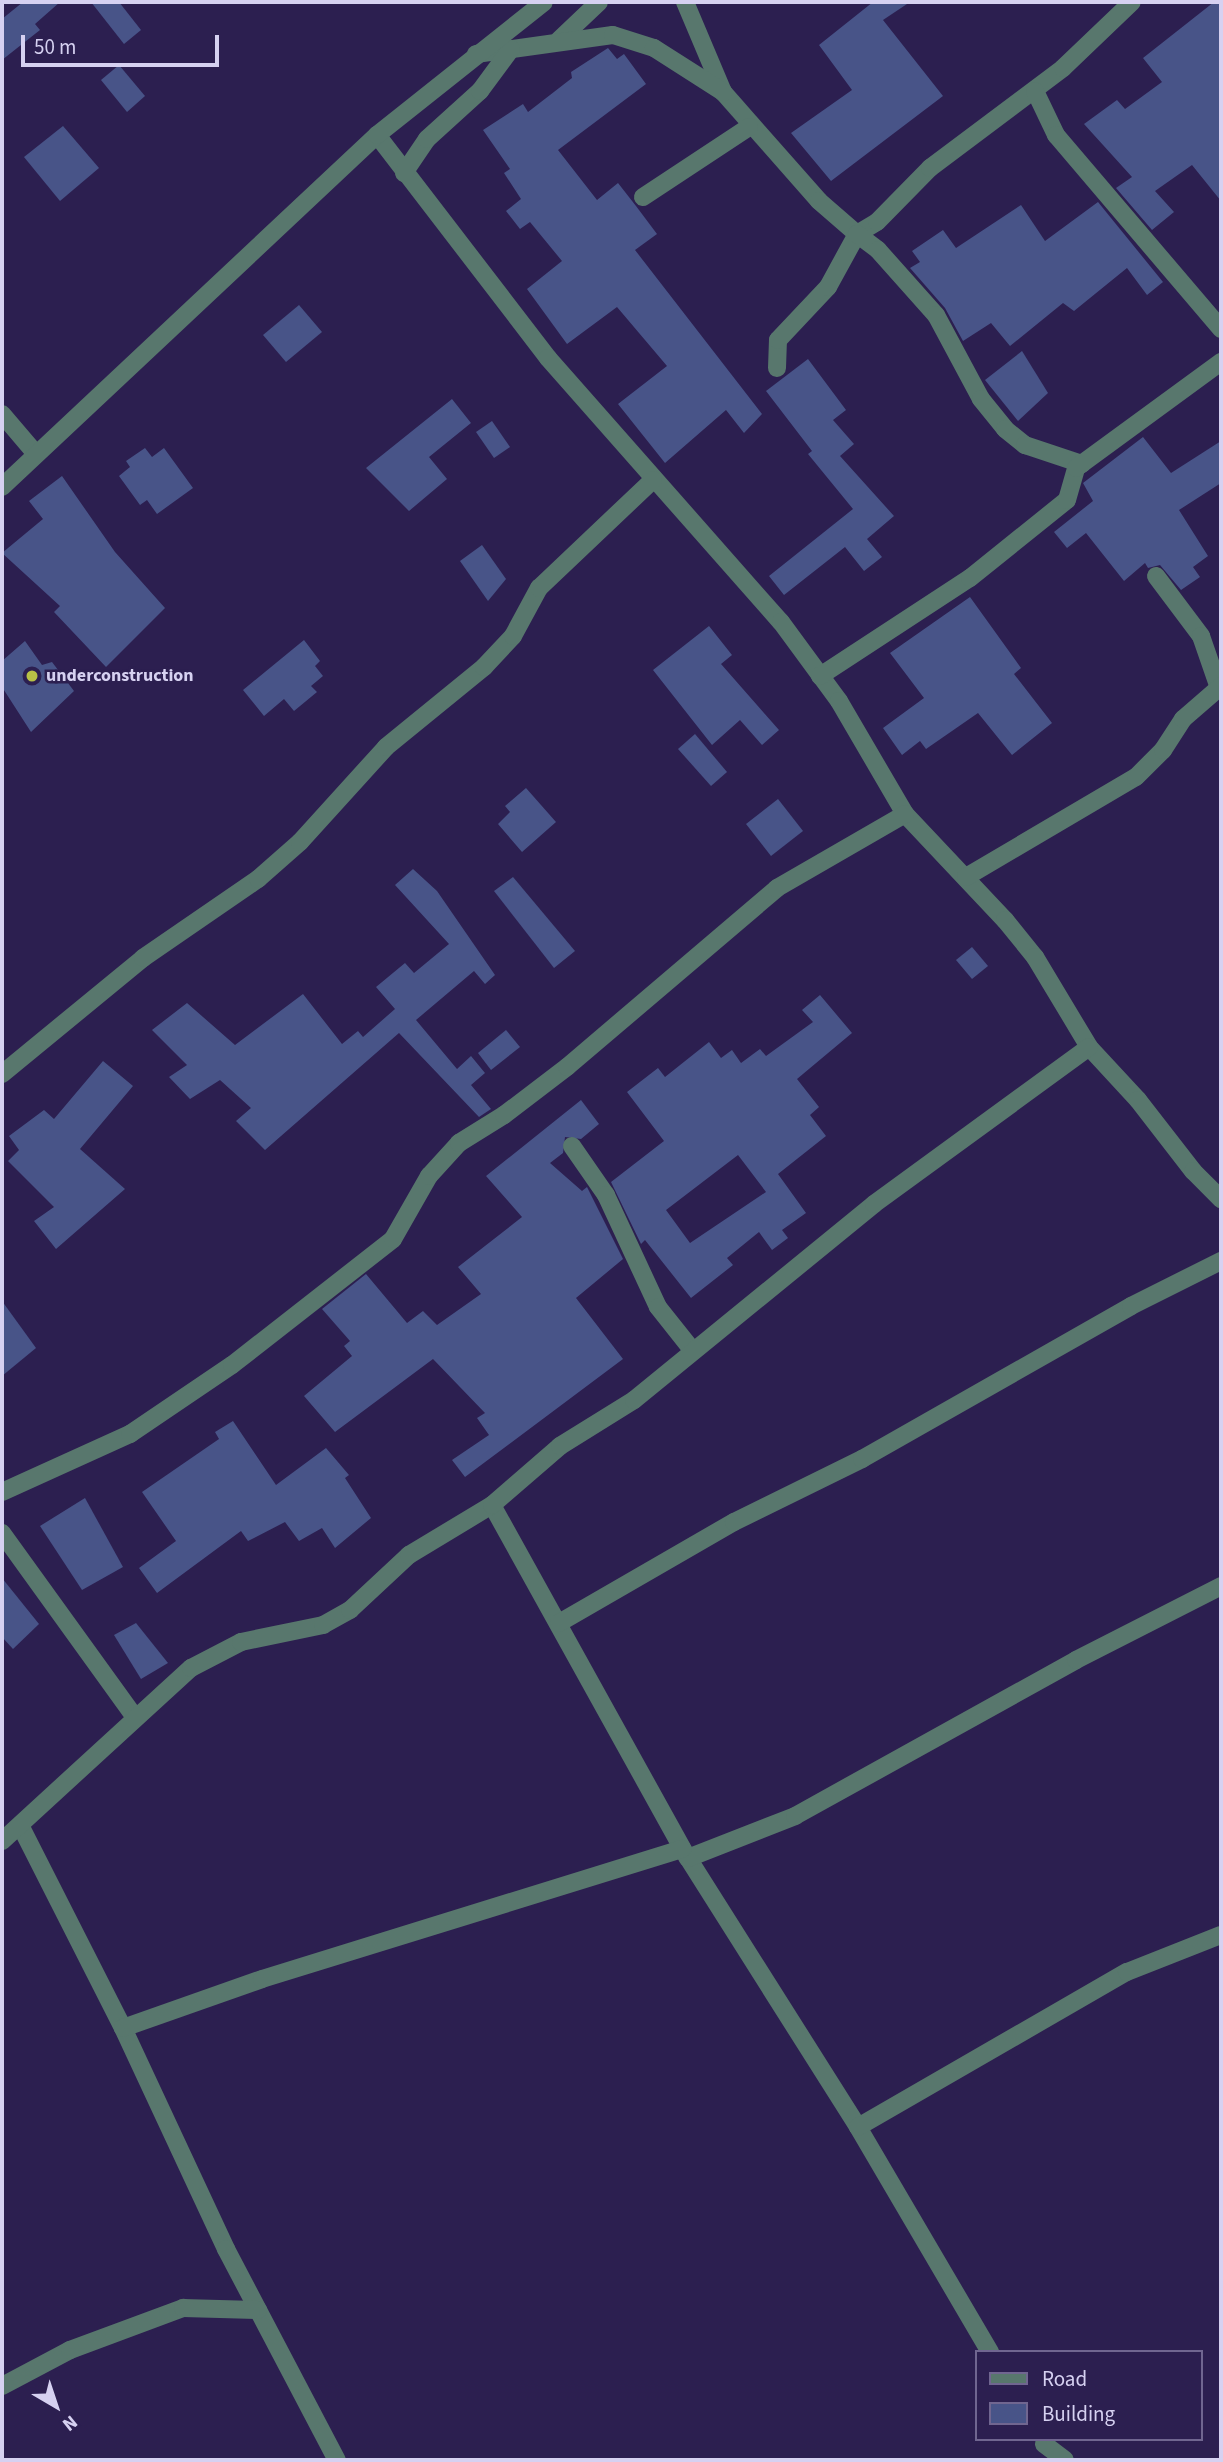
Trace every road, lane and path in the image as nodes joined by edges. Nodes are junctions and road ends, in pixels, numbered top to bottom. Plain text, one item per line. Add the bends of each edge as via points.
1 (544, 2) edge
2 (599, 2) edge
3 (685, 2) edge
4 (1132, 2) edge
5 (558, 41) junction
6 (511, 49) junction
7 (476, 54) junction
8 (1035, 91) junction
9 (723, 92) junction
10 (749, 127) junction
11 (377, 135) junction
12 (404, 173) junction
13 (643, 197) dead end
14 (857, 234) junction
15 (1221, 329) edge
16 (1221, 362) edge
17 (777, 368) dead end
18 (2, 414) edge
19 (36, 454) junction
20 (1082, 464) junction
21 (653, 480) junction
22 (2, 486) edge
23 (1156, 576) dead end
24 (820, 676) junction
25 (1218, 693) edge
26 (905, 814) junction
27 (966, 877) junction
28 (1089, 1047) junction
29 (2, 1074) edge
30 (572, 1146) dead end
31 (1221, 1199) edge
32 (1221, 1261) edge
33 (693, 1351) junction
34 (2, 1492) edge
35 (492, 1505) junction
36 (2, 1533) edge
37 (1221, 1586) edge
38 (559, 1623) junction
39 (134, 1716) junction
40 (21, 1827) junction
41 (2, 1841) edge
42 (685, 1854) junction
43 (1221, 1935) edge
44 (123, 2028) junction
45 (858, 2127) junction
46 (258, 2310) junction
47 (989, 2350) edge
48 (2, 2386) edge
49 (1043, 2442) edge
50 (337, 2460) edge
51 (1053, 2460) edge
52 (1066, 2460) edge

1 - 7 street
2 - 5 street
3 - 9 street
4 - 8 street
5 - 6 street
5 - 9 street via 613,35 634,40
6 - 7 street
6 - 12 street via 480,92 427,139
7 - 11 street
8 - 14 street via 930,168 877,222
8 - 15 street via 1056,135
9 - 10 street
10 - 13 street
10 - 14 street
11 - 12 street
11 - 19 street
12 - 21 street via 548,358
14 - 17 street via 828,287 778,340
14 - 20 street via 936,315 981,399 1005,429 1034,450
16 - 20 street
18 - 19 street
19 - 22 street
20 - 24 street via 1074,474 1071,493 1056,510 971,578
21 - 24 street via 781,622
21 - 29 street via 539,588 513,636 484,667 386,747 300,842 258,879 143,958
23 - 25 street via 1201,636
24 - 26 street via 886,774
25 - 27 street via 1183,719 1163,750 1136,777
26 - 27 street
26 - 34 street via 777,888 567,1067 459,1143 429,1176 393,1239 232,1365 130,1434
27 - 28 street via 1035,957
28 - 31 street via 1138,1100 1192,1171
28 - 33 street via 874,1204
30 - 33 street via 606,1195 658,1307
32 - 38 street via 1131,1306 862,1459 734,1522
33 - 35 street via 634,1399 560,1446
35 - 38 street
35 - 39 street via 409,1555 350,1610 323,1625 216,1652
36 - 39 street
37 - 42 street via 1076,1660 795,1816
38 - 42 street
39 - 40 street
40 - 41 street
40 - 44 street
42 - 44 street via 262,1979
42 - 45 street
43 - 45 street via 1127,1972
44 - 46 street
45 - 47 street
46 - 48 street via 183,2308 70,2350
46 - 50 street
49 - 51 street
49 - 52 street

